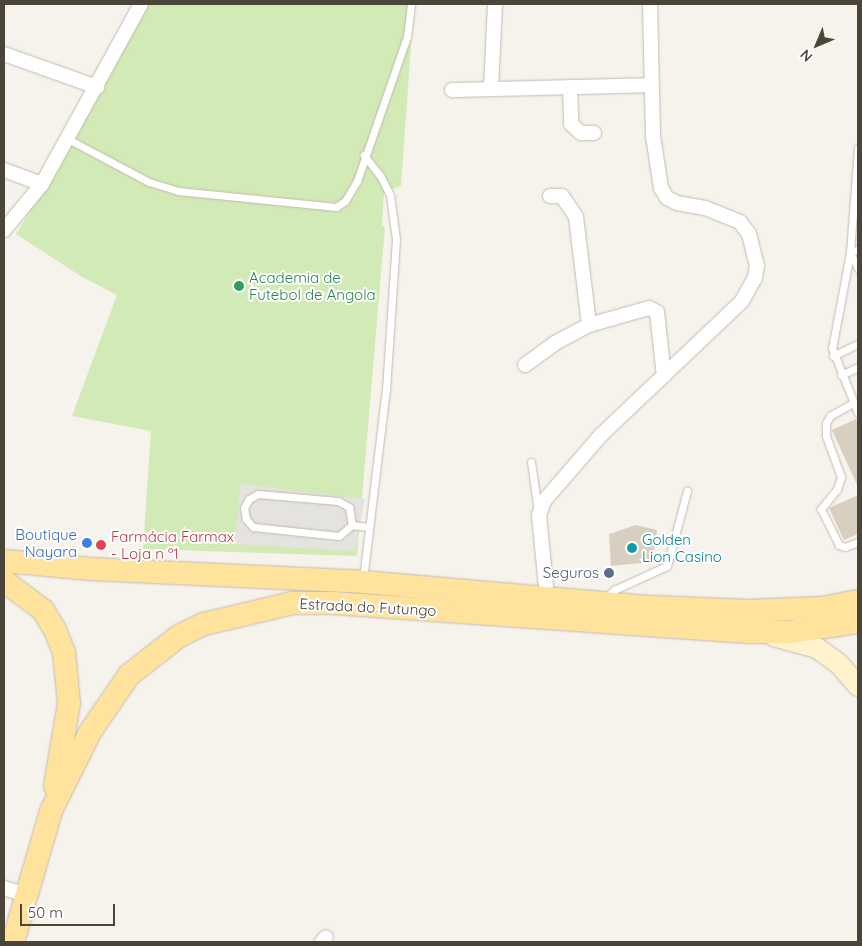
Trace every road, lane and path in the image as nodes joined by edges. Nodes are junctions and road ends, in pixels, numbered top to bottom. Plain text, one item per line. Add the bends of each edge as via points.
1 (141, 4) edge
2 (411, 4) edge
3 (495, 4) edge
4 (650, 4) edge
5 (4, 54) edge
6 (651, 85) junction
7 (98, 87) junction
8 (570, 87) junction
9 (491, 89) junction
10 (452, 90) dead end
11 (594, 133) dead end
12 (68, 139) junction
13 (858, 148) edge
14 (364, 156) junction
15 (4, 170) edge
16 (42, 184) junction
17 (550, 196) dead end
18 (4, 230) edge
19 (858, 250) edge
20 (850, 253) junction
21 (858, 268) edge
22 (589, 325) junction
23 (858, 344) edge
24 (833, 356) junction
25 (525, 365) dead end
26 (858, 367) edge
27 (841, 375) junction
28 (664, 376) junction
29 (853, 403) junction
30 (858, 413) edge
31 (531, 462) dead end
32 (687, 491) dead end
33 (539, 515) junction
34 (352, 525) junction
35 (369, 527) junction
36 (858, 542) edge
37 (4, 561) edge
38 (4, 581) edge
39 (363, 582) junction
40 (547, 597) junction
41 (858, 601) edge
42 (601, 602) junction
43 (858, 622) edge
44 (752, 632) junction
45 (858, 686) edge
46 (51, 811) junction
47 (4, 889) edge
48 (27, 895) junction
49 (13, 942) edge

1 - 7 street
2 - 14 lane via 407,37
3 - 9 street
4 - 6 street
5 - 7 street
6 - 8 street
6 - 28 street via 661,188 667,198 676,203 713,210 740,222 750,234 757,266 755,278 742,301
7 - 12 street
8 - 9 street
8 - 11 street via 571,124 581,133
9 - 10 street
12 - 14 lane via 149,182 178,192 321,207 336,207 345,201 357,181
12 - 16 street
13 - 20 lane
14 - 35 lane via 381,177 390,196 396,239 386,390
15 - 16 street
16 - 18 street
17 - 22 street via 562,196 576,217
19 - 20 lane
20 - 21 lane
20 - 24 lane
22 - 25 street via 555,342
22 - 28 street via 655,309
23 - 24 lane
24 - 27 lane
26 - 27 lane
27 - 29 lane
28 - 33 street via 561,479
29 - 30 lane
29 - 36 lane via 830,416 826,423 826,436 841,477 837,489 821,509 840,545 845,547
31 - 33 lane
32 - 42 lane via 667,566 614,590
33 - 40 street
34 - 34 lane via 339,536 259,529 249,524 244,508 249,499 258,494 338,501 349,507
34 - 35 lane
35 - 39 lane
37 - 39 main road, Estrada do Futungo via 91,569
38 - 46 main road via 42,610 58,635 66,664 68,716
39 - 40 main road, Estrada do Futungo
40 - 42 main road, Estrada do Futungo
41 - 42 main road, Estrada do Futungo via 822,608 748,611
43 - 44 main road, Estrada do Futungo via 791,632
44 - 45 street via 817,648 840,664
44 - 46 main road, Estrada do Futungo via 333,603 293,603 230,616 179,636 129,675 90,732
46 - 48 main road, Estrada do Futungo
47 - 48 street
48 - 49 main road, Estrada do Futungo

